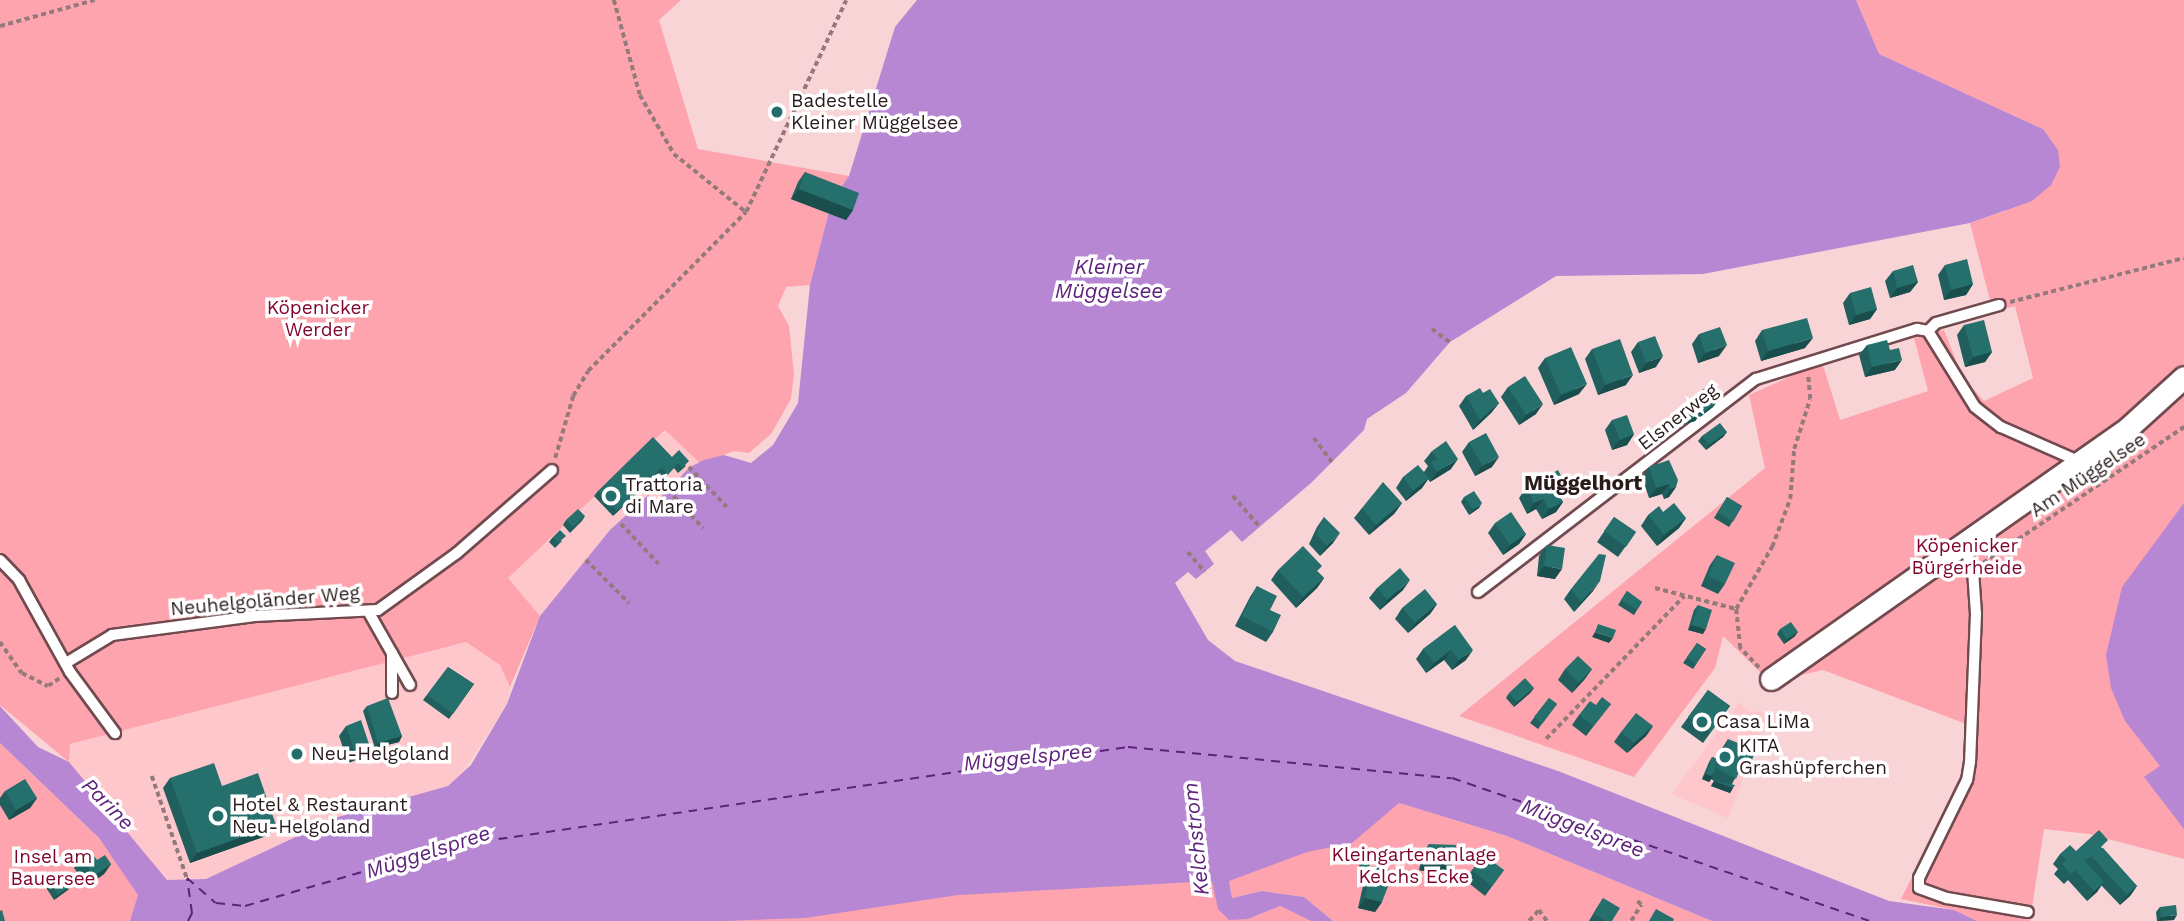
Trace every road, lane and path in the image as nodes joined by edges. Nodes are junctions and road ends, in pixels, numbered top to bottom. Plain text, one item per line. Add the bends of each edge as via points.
1 (95, 0) edge
2 (614, 0) edge
3 (846, 0) edge
4 (0, 26) edge
5 (746, 212) junction
6 (2184, 258) edge
7 (1999, 305) joint
8 (1432, 329) dead end
9 (1928, 331) junction
10 (1450, 342) dead end
11 (1806, 362) junction
12 (2184, 377) edge
13 (2184, 427) edge
14 (1314, 438) dead end
15 (2078, 461) junction
16 (1332, 462) dead end
17 (689, 467) edge
18 (552, 470) joint
19 (668, 490) dead end
20 (1233, 496) dead end
21 (727, 507) dead end
22 (621, 524) dead end
23 (704, 527) dead end
24 (1259, 527) dead end
25 (1963, 544) junction
26 (1188, 552) dead end
27 (0, 560) edge
28 (586, 560) dead end
29 (659, 564) dead end
30 (1973, 570) junction
31 (1205, 572) dead end
32 (1655, 588) dead end
33 (1478, 592) dead end
34 (1684, 596) junction
35 (629, 603) dead end
36 (1736, 609) junction
37 (368, 611) junction
38 (0, 642) edge
39 (392, 653) junction
40 (68, 668) junction
41 (1771, 679) joint
42 (410, 685) dead end
43 (392, 693) dead end
44 (115, 733) dead end
45 (1546, 739) dead end
46 (152, 776) dead end
47 (187, 878) dead end
48 (1635, 900) dead end
49 (2028, 912) dead end
50 (1530, 921) edge
51 (1547, 921) edge
52 (1631, 921) edge

1 - 4 path
2 - 5 path via 640,94 674,154
3 - 5 path
5 - 18 path via 588,371 573,397
6 - 7 path
7 - 9 lane, Elsnerweg via 1936,323
8 - 10 path
9 - 11 lane, Elsnerweg via 1917,330
9 - 15 lane via 1975,407 2001,427
11 - 33 lane, Elsnerweg via 1756,379
11 - 36 path via 1810,399 1794,449 1790,499 1772,547
12 - 15 street via 2129,427
13 - 30 path, Am Müggelsee
14 - 16 path
15 - 25 street
17 - 21 path
18 - 37 lane, Neuhelgoländer Weg via 457,553 378,610
19 - 23 path
20 - 24 path
22 - 29 path
25 - 30 lane
25 - 41 street
26 - 31 path
27 - 40 lane via 19,580
28 - 35 path
30 - 49 lane via 1967,780 1919,878 1919,888 1947,898
32 - 34 path
34 - 36 path
34 - 45 path
36 - 41 path via 1740,648
37 - 39 lane
37 - 40 lane, Neuhelgoländer Weg via 255,615 112,635
38 - 40 path via 22,673 48,686
39 - 42 lane
39 - 43 lane
40 - 44 lane
46 - 47 path
48 - 52 path via 1641,905
50 - 51 path via 1539,910

